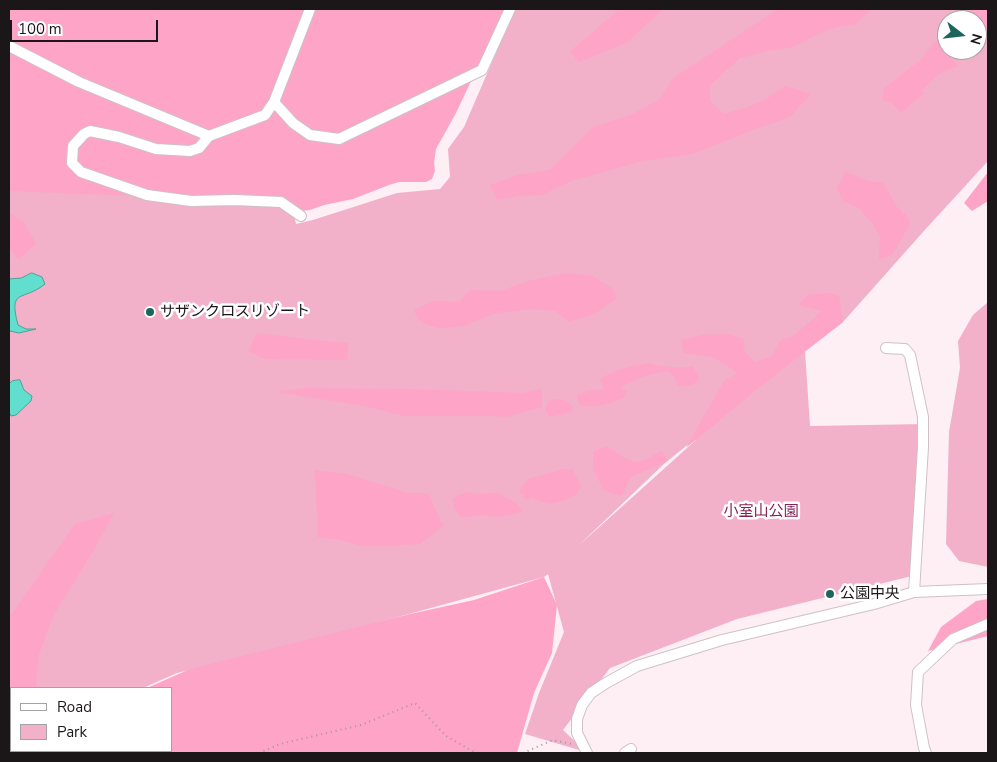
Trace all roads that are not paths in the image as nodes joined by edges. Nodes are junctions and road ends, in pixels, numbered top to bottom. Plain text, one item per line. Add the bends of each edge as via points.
1 (310, 9) edge
2 (510, 9) edge
3 (9, 46) edge
4 (274, 102) junction
5 (209, 136) junction
6 (301, 216) dead end
7 (886, 348) dead end
8 (988, 589) edge
9 (914, 592) junction
10 (988, 624) edge
11 (587, 753) edge
12 (926, 753) edge

1 - 4 street
2 - 4 street via 482,70 339,139 310,135 293,123
3 - 5 street via 79,82
4 - 5 street via 266,115
5 - 6 street via 199,148 190,151 156,149 90,131 73,146 72,163 81,172 147,195 191,201 281,202
7 - 9 street via 905,349 910,355 923,417
8 - 9 street
9 - 11 street via 722,640 637,666 591,693 582,705 577,719 577,734
10 - 12 street via 953,640 918,672 916,705

